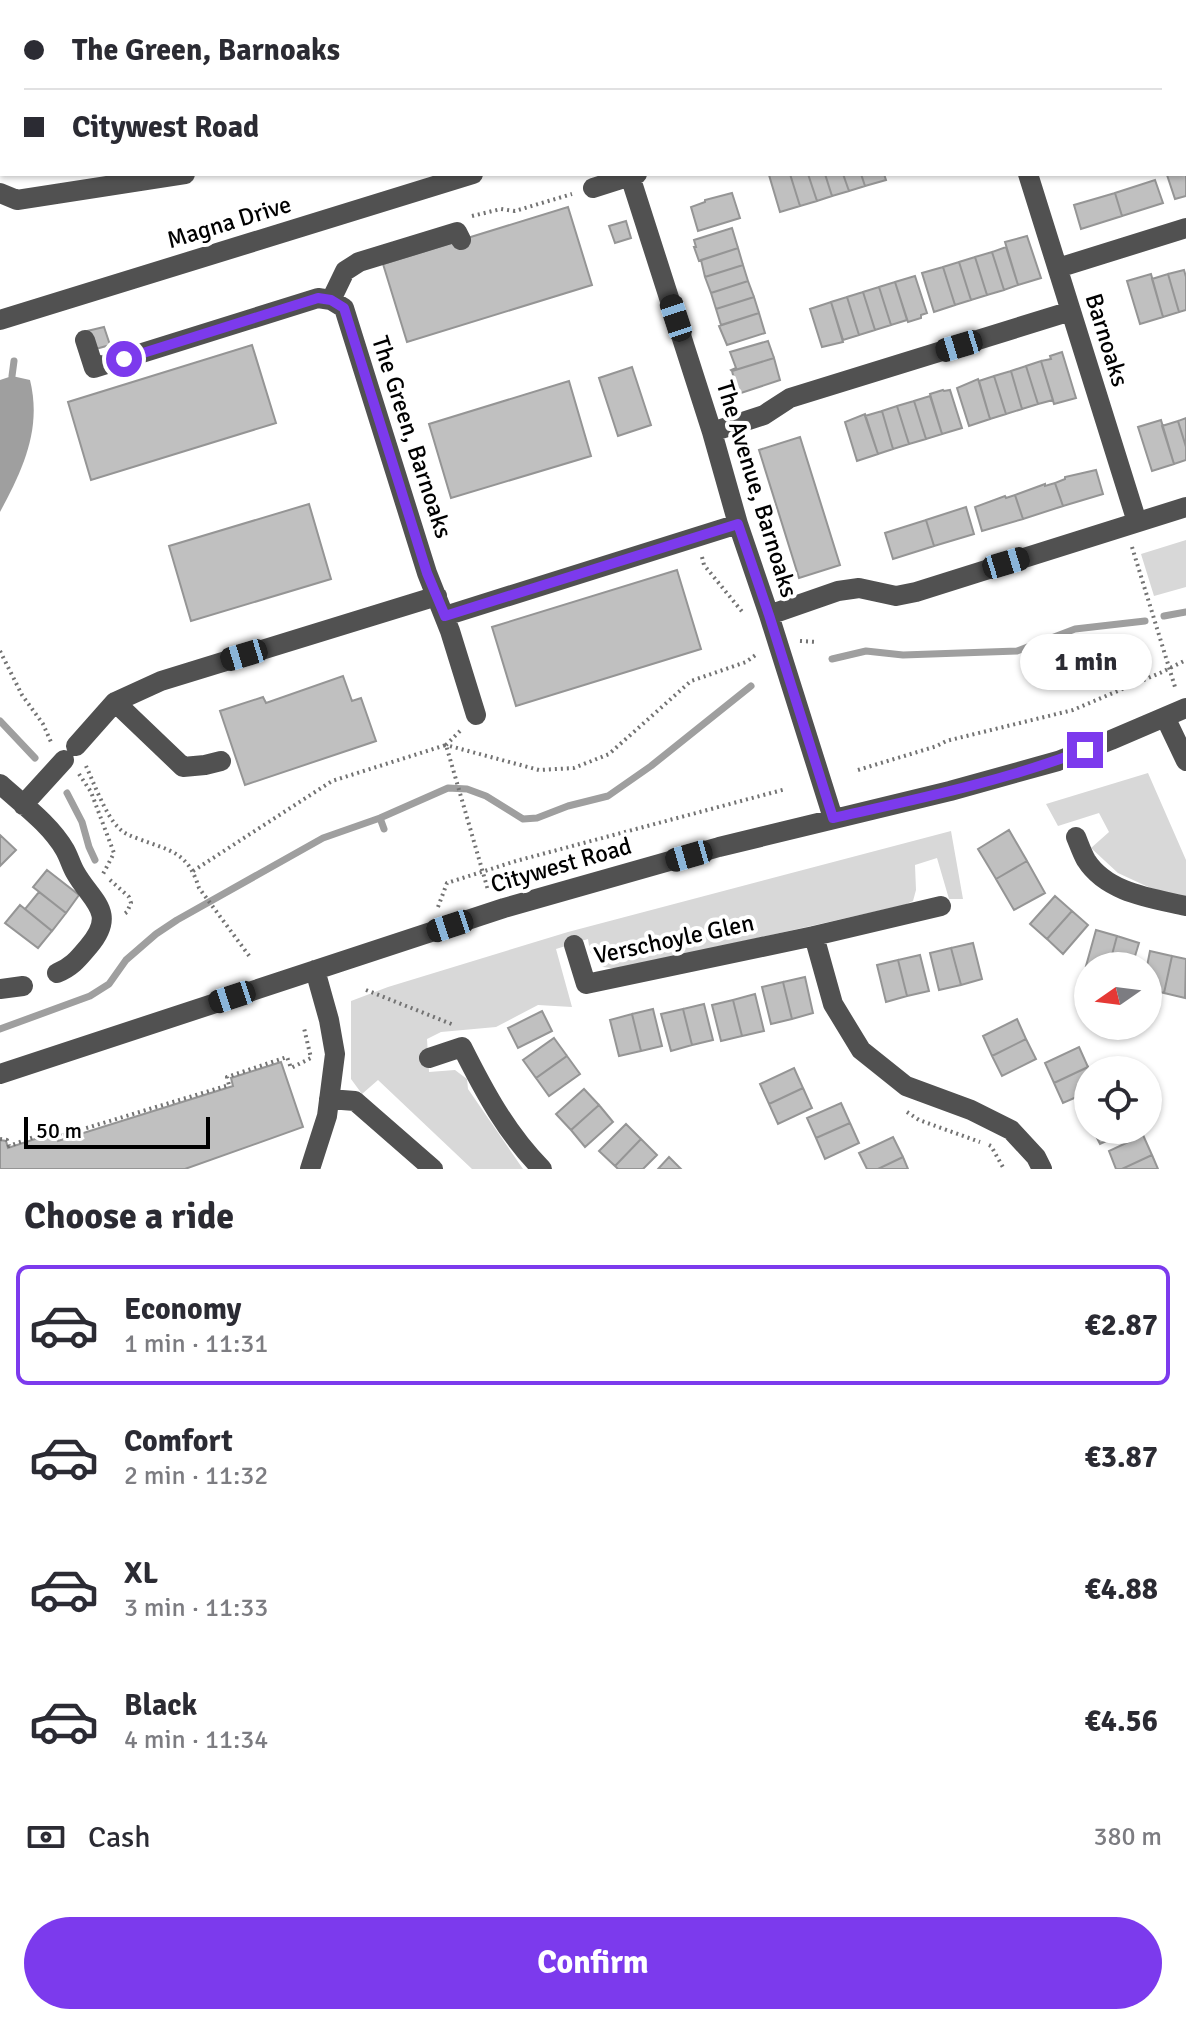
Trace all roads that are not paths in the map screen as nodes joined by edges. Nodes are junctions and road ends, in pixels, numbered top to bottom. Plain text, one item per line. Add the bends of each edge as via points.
1 (172, 176) edge
2 (467, 176) edge
3 (631, 176) edge
4 (634, 176) edge
5 (1029, 176) edge
6 (593, 188) road end
7 (0, 193) edge
8 (1186, 228) edge
9 (461, 240) dead end
10 (1058, 268) junction
11 (331, 300) junction
12 (1071, 311) junction
13 (0, 320) edge
14 (85, 340) dead end
15 (712, 432) junction
16 (1186, 507) edge
17 (1132, 523) junction
18 (738, 524) junction
19 (437, 596) junction
20 (769, 615) junction
21 (445, 616) junction
22 (115, 702) junction
23 (1177, 712) edge
24 (476, 715) road end
25 (221, 761) dead end
26 (1186, 761) edge
27 (0, 784) edge
28 (23, 805) junction
29 (833, 818) junction
30 (1076, 837) dead end
31 (941, 906) dead end
32 (1186, 906) edge
33 (814, 936) junction
34 (574, 945) dead end
35 (315, 970) junction
36 (57, 973) dead end
37 (23, 986) dead end
38 (0, 989) edge
39 (429, 1058) dead end
40 (0, 1074) edge
41 (329, 1099) junction
42 (310, 1169) edge
43 (433, 1169) edge
44 (542, 1169) edge
45 (1042, 1169) edge

1 - 7 street via 17,200
2 - 13 street, Magna Drive
3 - 6 street
4 - 15 street, The Avenue, Barnoaks
5 - 10 street, Barnoaks
8 - 10 street
9 - 11 street via 457,232 359,262 345,271
10 - 12 street, Barnoaks
11 - 14 street via 318,298 94,368
11 - 19 street, The Green, Barnoaks via 344,308
12 - 15 street via 790,398 764,415
12 - 17 street, Barnoaks
15 - 18 street, The Avenue, Barnoaks
16 - 17 street
17 - 20 street via 916,592 896,596 859,588 838,591
18 - 20 street, The Avenue, Barnoaks
18 - 21 street
19 - 21 street, The Green, Barnoaks
19 - 22 street via 161,681
20 - 29 street, The Avenue, Barnoaks
21 - 24 street, The Green, Barnoaks
22 - 25 street via 183,767
22 - 28 street
23 - 26 street
23 - 29 street, Citywest Road via 1058,761
27 - 28 street
28 - 36 street via 64,848 101,913 103,924 94,941 71,967
29 - 35 street, Citywest Road via 599,880
30 - 32 street via 1086,860 1103,879 1134,894
31 - 33 street, Verschoyle Glen
33 - 34 street, Verschoyle Glen via 586,984
33 - 45 street via 833,1004 861,1050 906,1086 1011,1130
35 - 40 street, Citywest Road
35 - 41 street via 335,1054
37 - 38 street
39 - 44 street via 462,1047 489,1102
41 - 42 street
41 - 43 street via 355,1101

